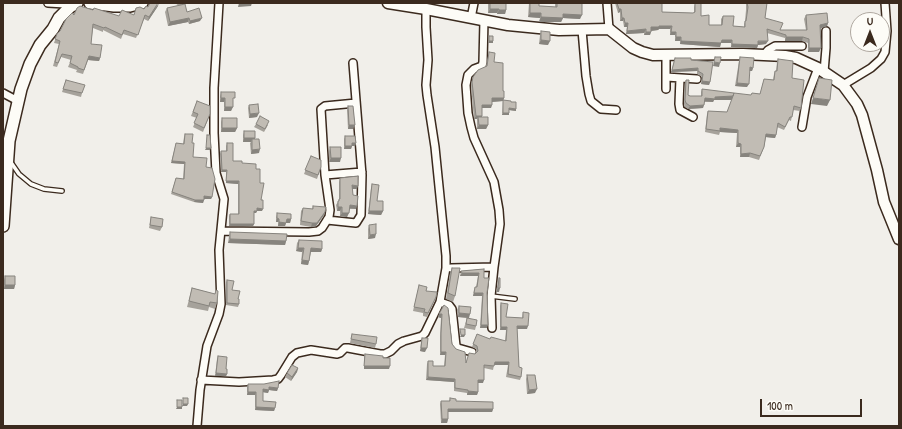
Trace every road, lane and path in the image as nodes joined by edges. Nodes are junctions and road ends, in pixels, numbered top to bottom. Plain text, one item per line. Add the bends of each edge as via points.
1 (48, 3) edge
2 (90, 3) edge
3 (142, 3) edge
4 (219, 3) edge
5 (388, 3) edge
6 (474, 3) edge
7 (607, 3) edge
8 (885, 3) edge
9 (74, 4) edge
10 (405, 4) edge
11 (426, 9) junction
12 (471, 18) junction
13 (484, 20) junction
14 (609, 29) junction
15 (582, 30) junction
16 (826, 32) dead end
17 (802, 46) dead end
18 (666, 55) junction
19 (764, 55) junction
20 (353, 63) dead end
21 (821, 70) junction
22 (666, 77) junction
23 (680, 78) junction
24 (697, 79) dead end
25 (842, 85) junction
26 (666, 89) dead end
27 (3, 93) edge
28 (18, 102) junction
29 (356, 103) junction
30 (616, 110) dead end
31 (693, 117) dead end
32 (802, 127) dead end
33 (7, 157) junction
34 (362, 172) junction
35 (325, 175) junction
36 (62, 191) dead end
37 (327, 220) junction
38 (3, 226) edge
39 (221, 231) junction
40 (899, 238) edge
41 (494, 267) junction
42 (446, 268) junction
43 (491, 296) junction
44 (515, 298) dead end
45 (440, 302) junction
46 (492, 328) dead end
47 (472, 352) edge
48 (201, 380) junction
49 (197, 426) edge

1 - 9 street
2 - 3 main road via 130,6
4 - 39 street via 214,140 216,173 224,199
5 - 10 street
6 - 12 street
7 - 14 street
8 - 25 street via 888,31 885,52 871,68
9 - 28 main road via 59,18 38,50 27,73
10 - 11 street
11 - 12 street
11 - 42 street via 426,85 445,233
12 - 13 street
13 - 15 street via 527,27
13 - 41 street via 482,66 468,75 466,85 471,127 494,182 499,210 500,224
14 - 15 street
14 - 18 street via 633,48 653,55
15 - 30 street via 591,101 601,109
16 - 21 street via 826,48
17 - 19 street via 775,46
18 - 19 street
18 - 22 street
19 - 21 street via 790,57
20 - 29 street
21 - 25 street
21 - 32 street via 807,97
22 - 23 street
22 - 26 street
23 - 24 street
23 - 31 street via 680,110
25 - 40 street via 862,115 884,202
27 - 28 street
28 - 33 main road
29 - 34 street
29 - 35 street via 325,106 321,109
33 - 36 lane via 19,174 31,184 44,189
33 - 38 main road
34 - 35 street
34 - 37 street via 359,219 356,223
35 - 37 street via 330,210
37 - 39 street via 322,228 314,232
39 - 48 street via 221,304 207,346
41 - 42 street
41 - 43 street
42 - 45 street
43 - 44 lane
43 - 46 street
45 - 47 street via 452,308 456,346
45 - 48 street via 424,335 398,344 388,353 348,348 337,354 311,350 295,354 281,375 273,380
48 - 49 street

